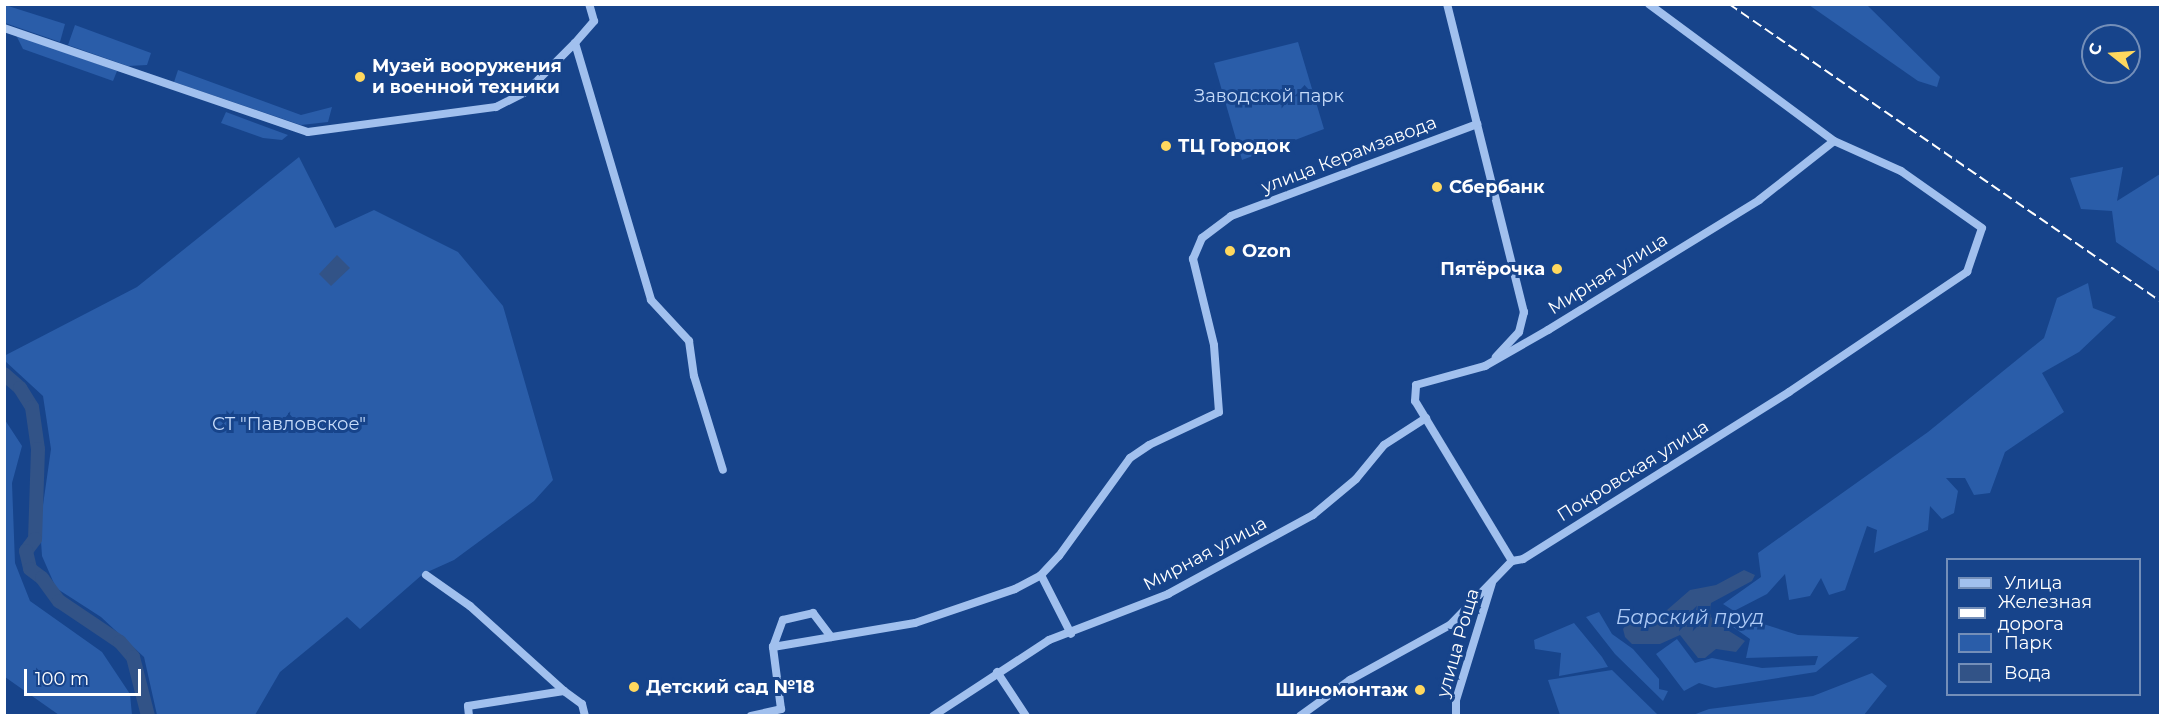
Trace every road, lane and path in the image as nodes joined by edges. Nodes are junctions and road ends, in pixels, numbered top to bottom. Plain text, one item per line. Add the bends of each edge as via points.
1 (589, 4) edge
2 (1446, 4) edge
3 (1649, 4) edge
4 (4, 28) edge
5 (576, 43) junction
6 (1477, 124) junction
7 (1834, 141) junction
8 (1490, 363) junction
9 (1426, 418) junction
10 (723, 470) dead end
11 (1512, 561) junction
12 (426, 575) dead end
13 (1041, 575) junction
14 (1493, 580) junction
15 (1071, 634) junction
16 (831, 637) junction
17 (773, 647) junction
18 (997, 672) junction
19 (564, 692) junction
20 (469, 716) edge
21 (585, 716) edge
22 (751, 716) edge
23 (933, 716) edge
24 (1026, 716) edge
25 (1300, 716) edge
26 (1456, 716) edge

1 - 5 street via 594,21
2 - 6 street
3 - 7 street
4 - 5 street via 308,132 496,106 527,91
5 - 10 street via 651,300 689,341 694,376
6 - 8 street via 1524,312 1519,332
6 - 13 street, улица Керамзавода via 1231,216 1202,238 1192,259 1214,345 1219,412 1130,458
7 - 8 street, Мирная улица via 1759,200
7 - 11 street, Покровская улица via 1901,171 1982,228 1967,272 1880,332 1523,559
8 - 9 street, Мирная улица via 1416,385 1414,402
9 - 11 street, Мирная улица
9 - 15 street, Мирная улица via 1384,446 1356,478 1313,515 1168,594
11 - 14 street, Покровская улица
12 - 19 street via 470,606
13 - 15 street
13 - 16 street via 1015,590 915,623
14 - 25 street, Покровская улица via 1450,625 1350,680
14 - 26 street, улица Роща via 1456,700
15 - 18 street, Мирная улица via 1049,640
16 - 17 street
16 - 17 street via 813,613 783,620
17 - 22 street via 781,710
18 - 23 street, Мирная улица
18 - 24 street
19 - 20 street via 468,706
19 - 21 street via 582,704

